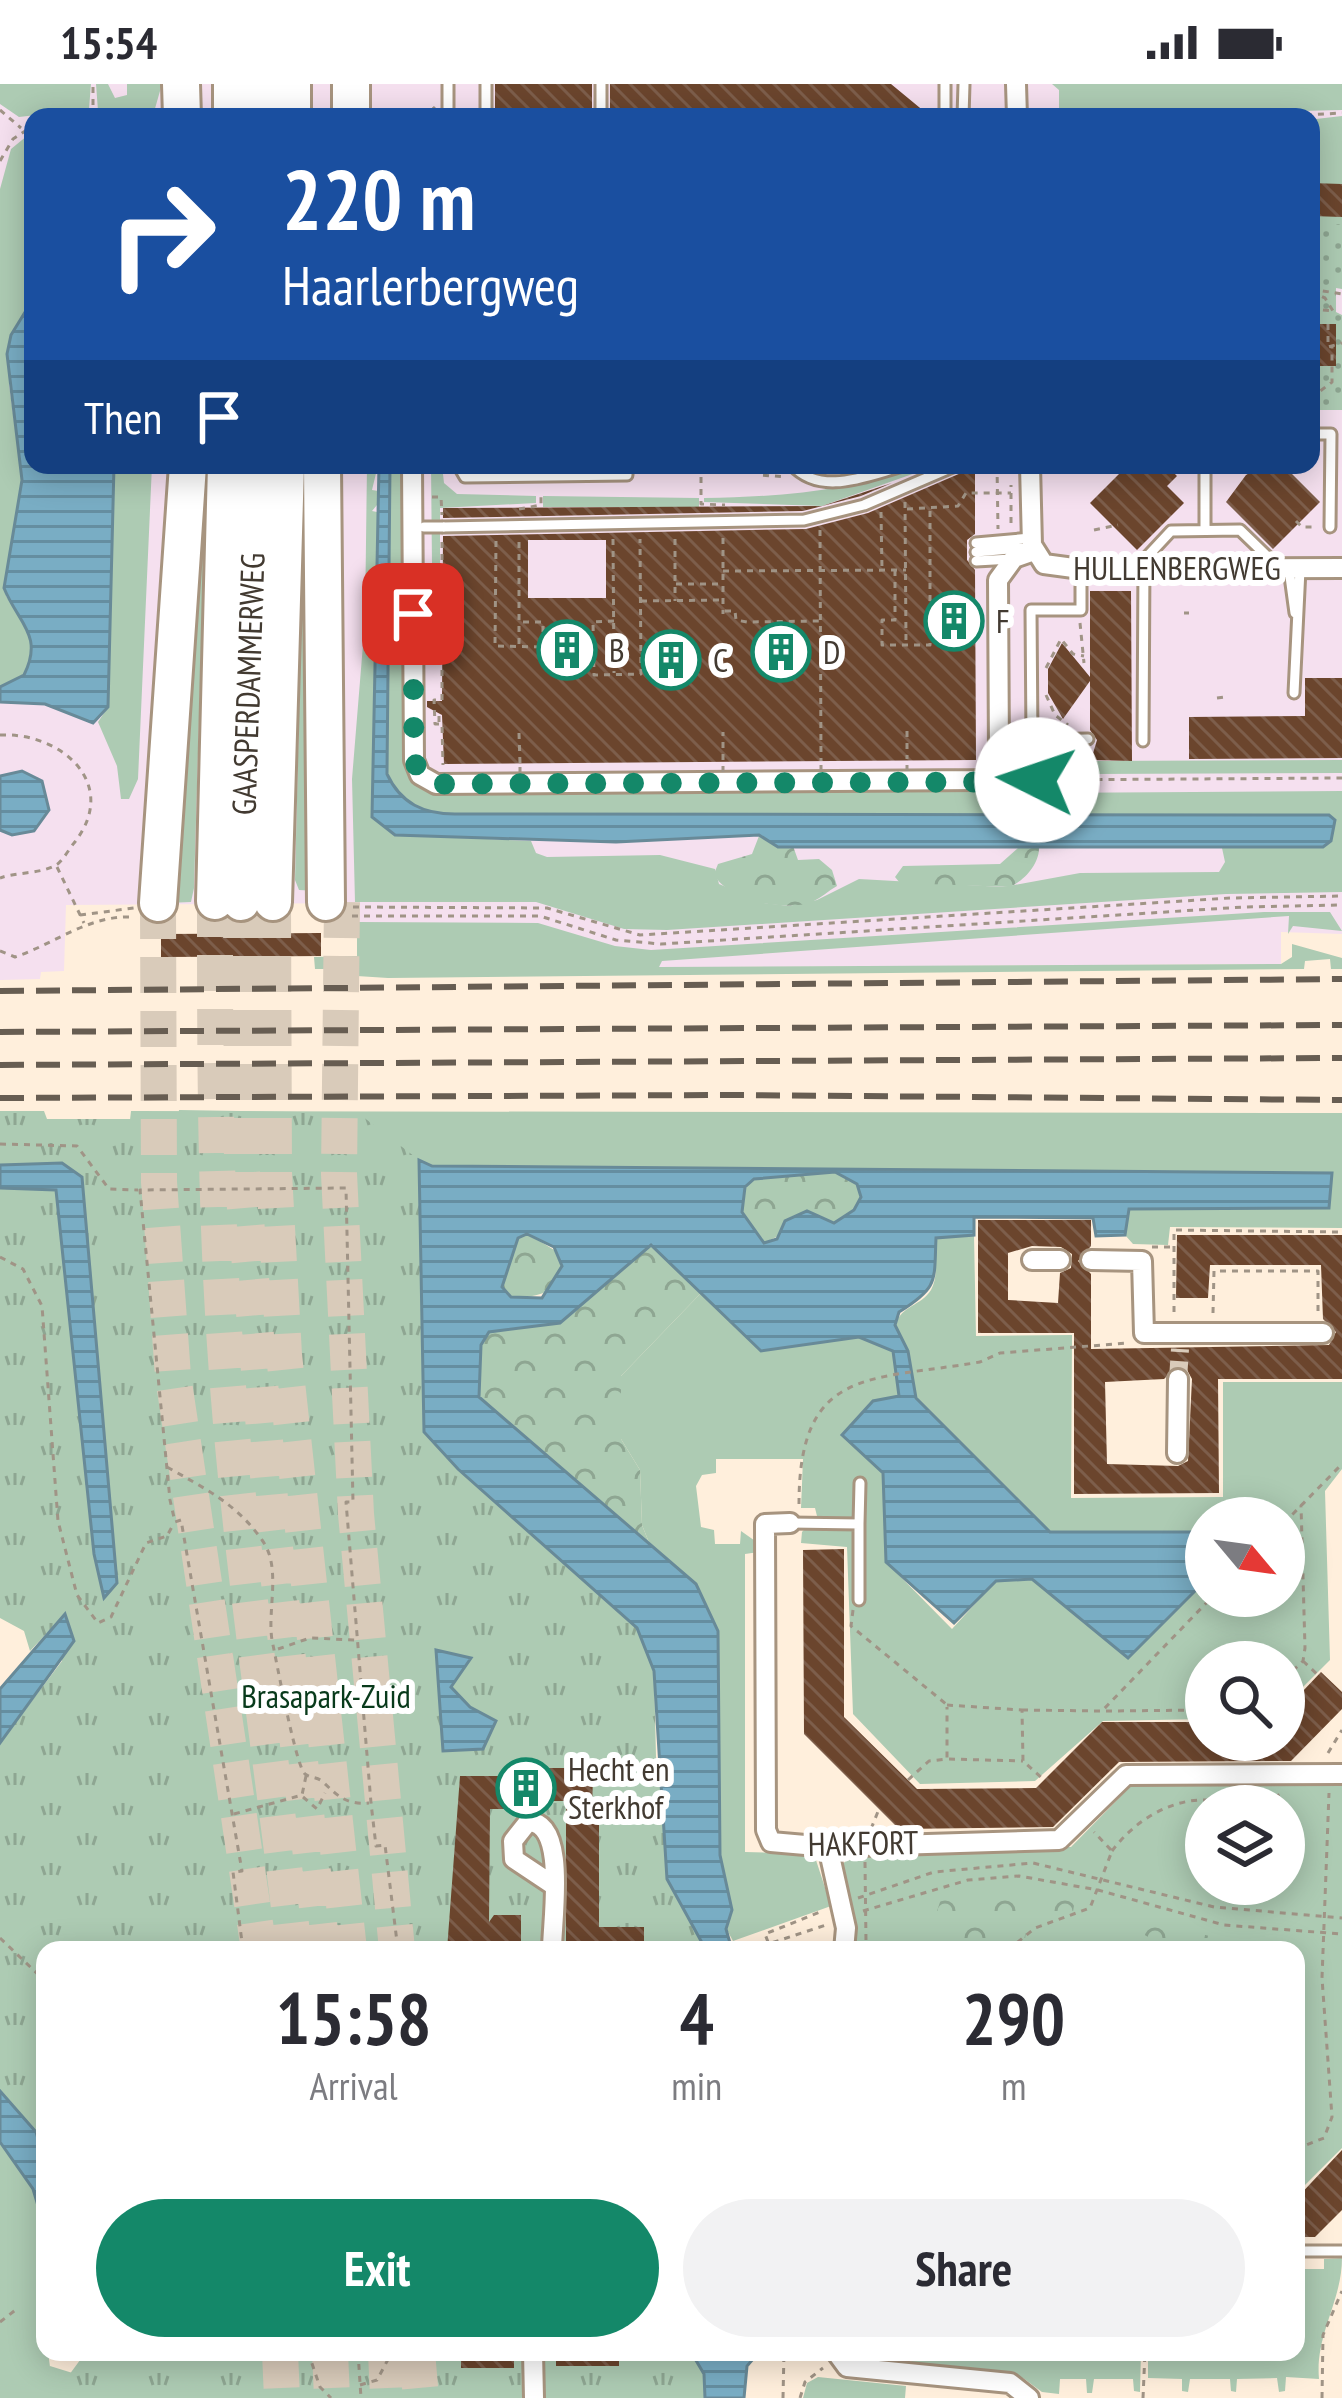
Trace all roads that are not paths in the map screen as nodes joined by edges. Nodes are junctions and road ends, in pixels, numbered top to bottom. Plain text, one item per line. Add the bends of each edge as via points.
1 (1320, 434) edge
2 (171, 474) edge
3 (187, 474) edge
4 (226, 474) edge
5 (255, 474) edge
6 (285, 474) edge
7 (322, 474) edge
8 (347, 474) edge
9 (413, 474) edge
10 (571, 474) edge
11 (627, 474) edge
12 (802, 474) edge
13 (868, 474) edge
14 (937, 474) edge
15 (1030, 474) edge
16 (1205, 474) edge
17 (418, 527) junction
18 (1330, 527) dead end
19 (1205, 530) junction
20 (1032, 545) junction
21 (1012, 551) junction
22 (976, 552) junction
23 (1342, 568) edge
24 (1081, 569) junction
25 (1144, 569) junction
26 (1286, 569) junction
27 (1294, 693) dead end
28 (157, 703) dead end
29 (1088, 740) road end
30 (1143, 741) dead end
31 (164, 785) junction
32 (243, 902) junction
33 (1032, 1260) dead end
34 (1060, 1260) dead end
35 (1091, 1260) dead end
36 (1320, 1333) road end
37 (1178, 1379) tunnel mouth
38 (1177, 1454) dead end
39 (860, 1483) dead end
40 (794, 1524) joint
41 (859, 1524) junction
42 (859, 1600) road end
43 (1335, 1774) edge
44 (828, 1847) junction
45 (553, 1885) dead end
46 (552, 1941) edge
47 (844, 1941) edge
48 (1305, 2251) edge
49 (1342, 2251) edge
50 (533, 2361) edge
51 (842, 2361) edge
52 (533, 2398) edge
53 (1029, 2398) edge

1 - 18 lane via 1331,434
2 - 31 highway via 147,908
3 - 31 highway
4 - 32 highway, GAASPERDAMMERWEG
5 - 32 highway, GAASPERDAMMERWEG
6 - 32 highway, GAASPERDAMMERWEG
7 - 8 highway via 335,907
9 - 17 street
10 - 11 lane
12 - 13 lane via 829,483
14 - 17 lane, bridge via 820,517
15 - 20 street, HULLENBERGWEG
16 - 19 lane
17 - 21 street via 414,760 431,783 974,782 996,764 998,580
19 - 25 lane via 1171,531
19 - 26 lane via 1240,530
20 - 21 street
20 - 22 lane
20 - 24 street, HULLENBERGWEG via 1044,564
21 - 22 lane
21 - 22 lane via 998,544
23 - 26 street, HULLENBERGWEG
24 - 25 street, HULLENBERGWEG
24 - 29 lane via 1079,610 1031,610 1032,740
25 - 26 street, HULLENBERGWEG
25 - 30 lane
26 - 27 lane via 1295,613
28 - 31 lane
33 - 34 street
35 - 36 street via 1142,1261 1144,1333
37 - 38 street
39 - 41 lane
40 - 41 lane
40 - 44 street, HAKFORT via 765,1524 766,1830 771,1842
41 - 42 lane
43 - 44 street, HAKFORT via 1126,1775 1059,1840
44 - 47 street
45 - 46 street
48 - 49 lane
50 - 52 street
51 - 53 street via 1010,2383

